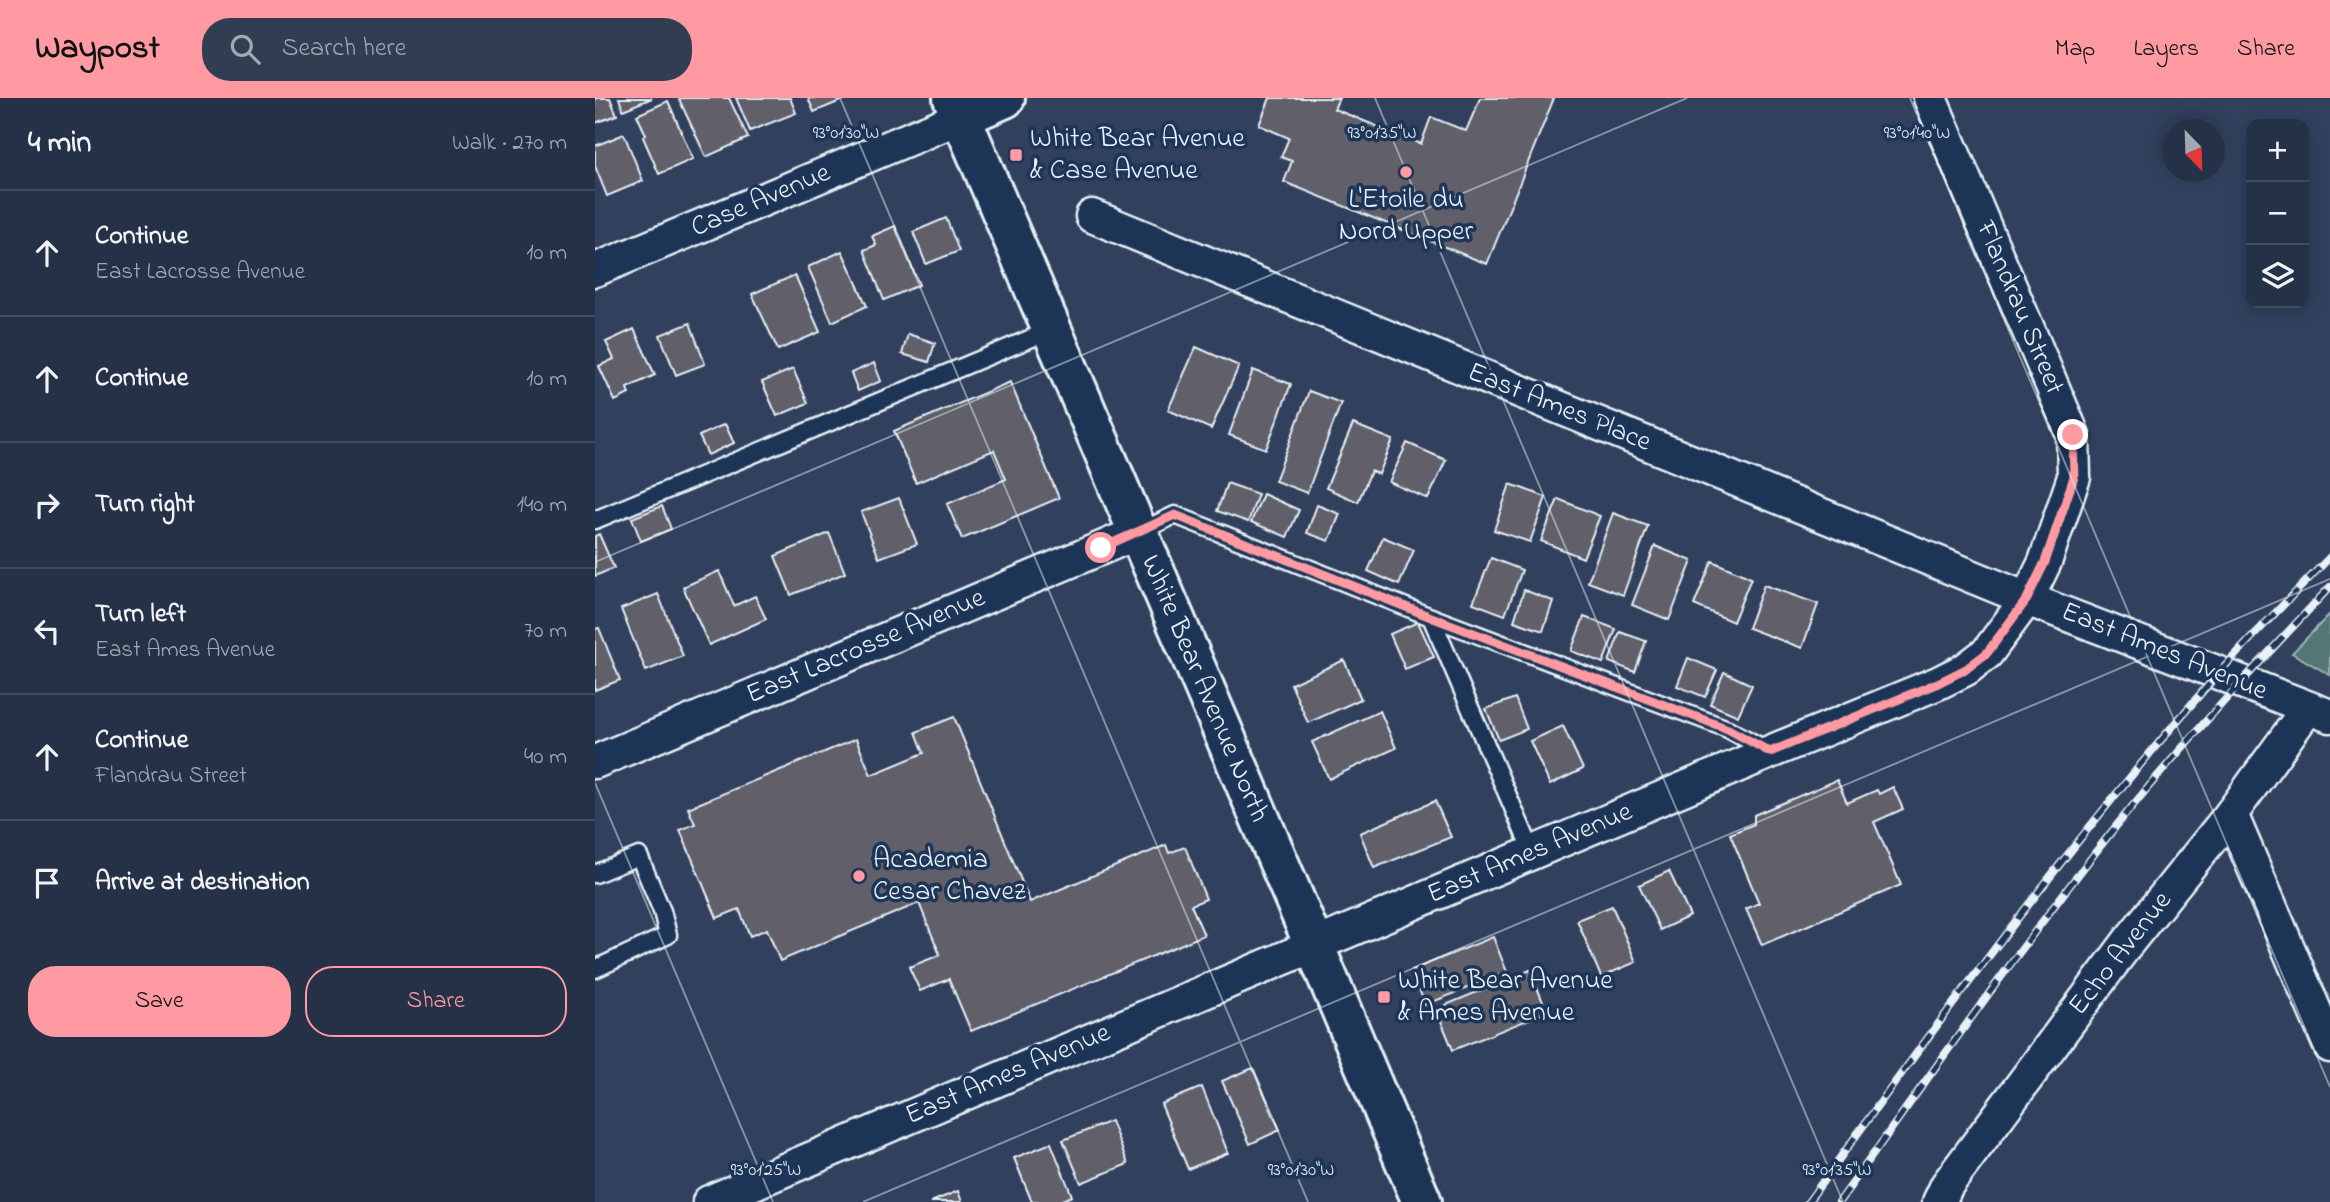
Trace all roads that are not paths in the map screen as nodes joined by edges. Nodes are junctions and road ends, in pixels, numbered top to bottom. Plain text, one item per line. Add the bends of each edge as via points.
1 (1005, 98) edge
2 (1930, 98) edge
3 (957, 107) edge
4 (1092, 216) dead end
5 (595, 270) edge
6 (1051, 330) junction
7 (595, 520) edge
8 (1137, 533) junction
9 (2027, 599) junction
10 (1431, 617) junction
11 (2319, 712) edge
12 (1770, 752) junction
13 (595, 762) edge
14 (2231, 814) junction
15 (1534, 854) junction
16 (595, 874) edge
17 (1314, 945) junction
18 (595, 969) edge
19 (2330, 1046) edge
20 (709, 1202) edge
21 (1422, 1202) edge
22 (1939, 1202) edge

1 - 3 main road, Case Avenue
2 - 9 street, Flandrau Street via 2073,435 2074,477
3 - 5 street, Case Avenue
3 - 6 main road, White Bear Avenue North
4 - 9 street, East Ames Place
6 - 7 lane
6 - 8 main road, White Bear Avenue North
8 - 10 lane via 1175,515
8 - 13 street, East Lacrosse Avenue
8 - 17 main road, White Bear Avenue North
9 - 11 street, East Ames Avenue
9 - 12 street, East Ames Avenue via 1987,653 1966,669
10 - 12 lane via 1728,729
10 - 15 lane
11 - 14 street, Echo Avenue
12 - 15 street, East Ames Avenue
14 - 19 street
14 - 22 street, Echo Avenue via 2129,941 1947,1185
15 - 17 street, East Ames Avenue
16 - 18 lane via 639,856 668,934
17 - 20 street, East Ames Avenue
17 - 21 main road, White Bear Avenue North

